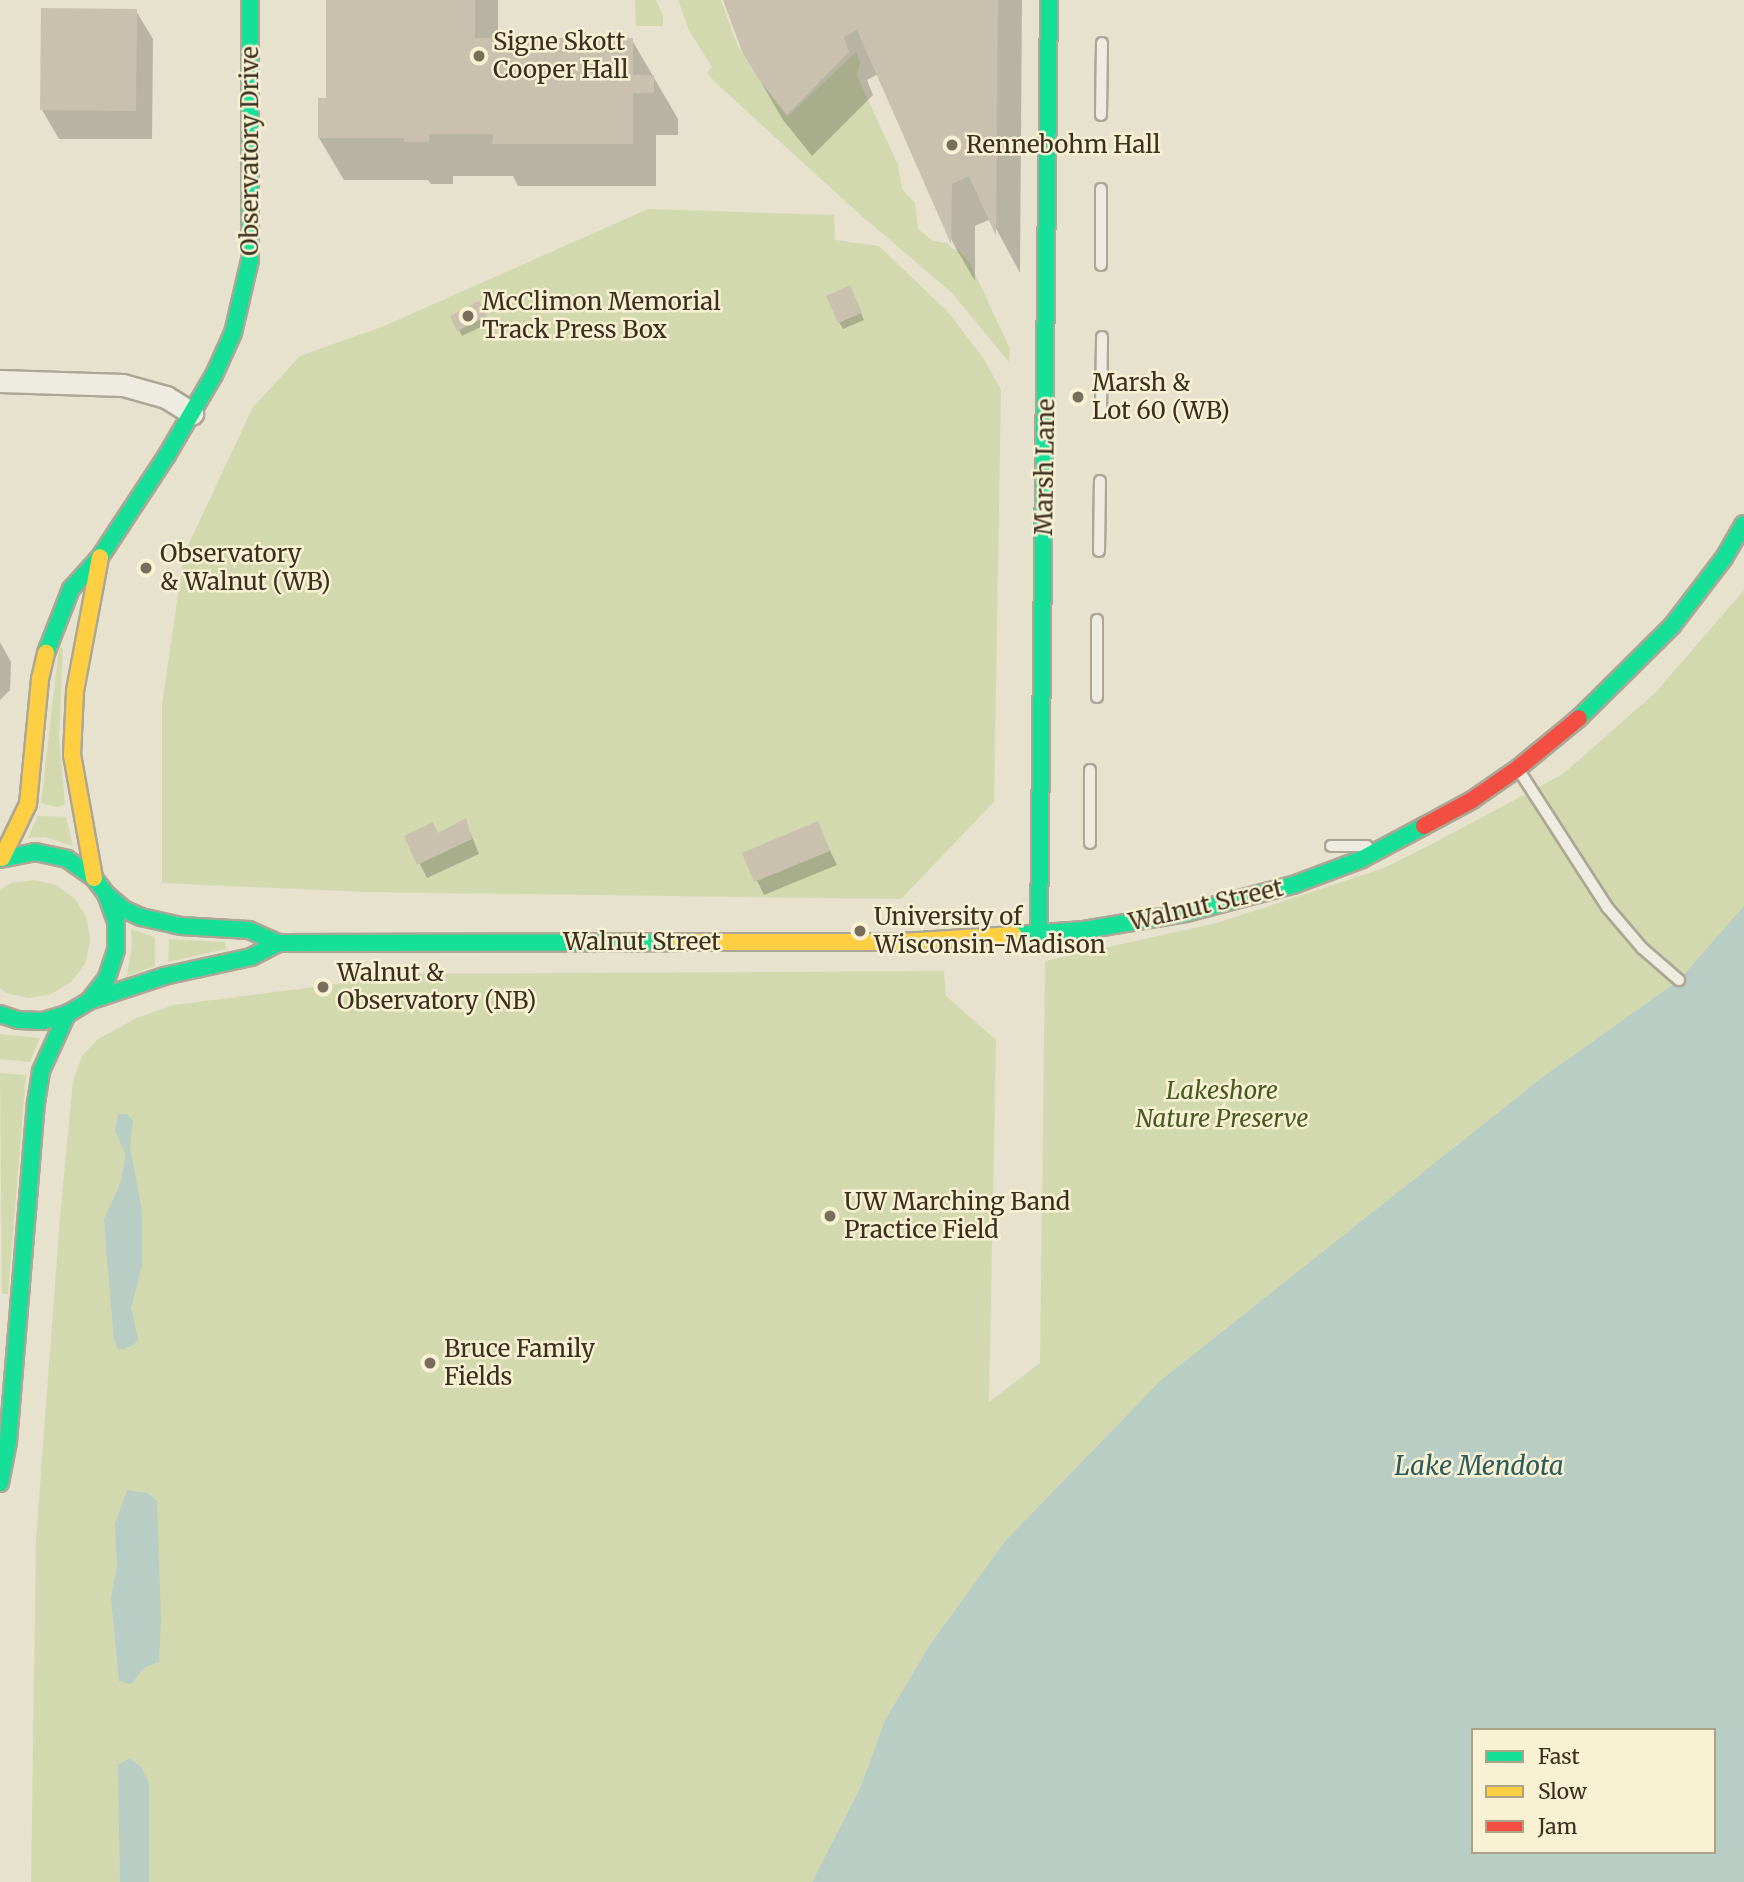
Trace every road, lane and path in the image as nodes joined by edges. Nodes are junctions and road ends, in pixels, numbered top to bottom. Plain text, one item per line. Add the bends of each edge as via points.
1 (250, 0) edge
2 (1049, 0) edge
3 (1102, 43) dead end
4 (1101, 115) dead end
5 (1101, 188) dead end
6 (1101, 265) dead end
7 (1101, 337) dead end
8 (0, 381) edge
9 (1101, 411) dead end
10 (192, 414) junction
11 (1100, 481) dead end
12 (1744, 524) edge
13 (1099, 551) dead end
14 (100, 557) junction
15 (1704, 558) dead end
16 (1724, 558) junction
17 (1097, 620) dead end
18 (1650, 626) dead end
19 (1672, 626) junction
20 (1097, 697) dead end
21 (1575, 700) dead end
22 (1599, 701) junction
23 (1090, 770) dead end
24 (1515, 771) junction
25 (1484, 772) dead end
26 (1090, 843) dead end
27 (1331, 846) dead end
28 (1387, 846) junction
29 (1, 858) edge
30 (94, 878) junction
31 (106, 894) junction
32 (1039, 934) junction
33 (278, 943) junction
34 (1679, 980) dead end
35 (89, 1001) junction
36 (0, 1014) edge
37 (67, 1014) junction
38 (0, 1483) edge

1 - 10 street, Observatory Drive via 250,260 233,332
2 - 32 street, Marsh Lane
3 - 4 lane
5 - 6 lane
7 - 9 lane
8 - 10 street via 122,385 166,397
10 - 14 street, Observatory Drive
11 - 13 lane
12 - 16 street, Walnut Street
14 - 29 street, Observatory Drive via 71,589 49,640 35,719 29,804
14 - 30 street, Observatory Drive via 75,691 72,755
15 - 16 lane
16 - 19 street, Walnut Street
17 - 20 lane
18 - 19 lane
19 - 22 street, Walnut Street
21 - 22 lane
22 - 24 street, Walnut Street
23 - 26 lane
24 - 25 lane
24 - 28 street, Walnut Street
24 - 34 lane via 1607,907 1642,948
27 - 28 lane
28 - 32 street, Walnut Street via 1293,885 1212,906 1132,925
29 - 30 street via 35,852 67,859
30 - 31 street
31 - 33 street, Walnut Street via 122,909 141,917 181,926 249,930
31 - 35 street via 116,921 116,950 107,978
32 - 33 street, Walnut Street via 889,942
33 - 35 street, Walnut Street via 251,957 164,976
35 - 37 street
36 - 37 street via 43,1021
37 - 38 street via 41,1071 36,1103 8,1442

